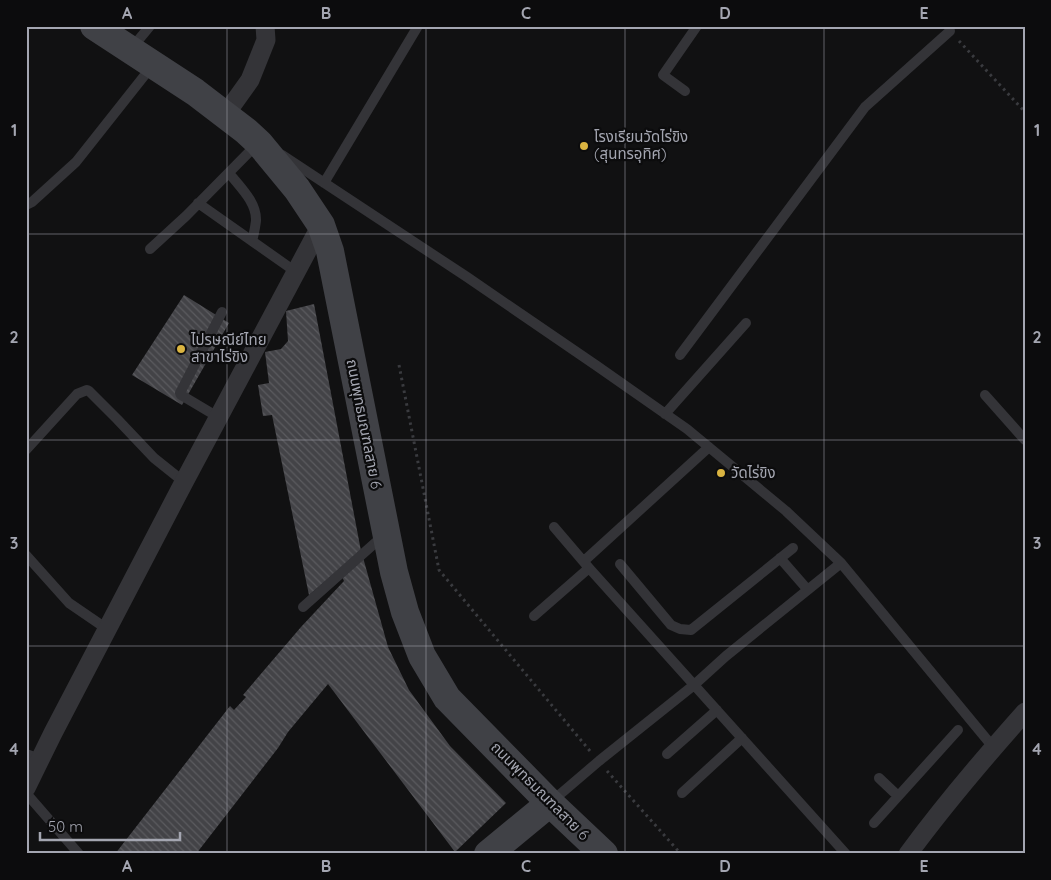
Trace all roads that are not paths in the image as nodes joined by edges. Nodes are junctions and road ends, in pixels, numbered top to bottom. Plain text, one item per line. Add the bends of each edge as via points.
1 (94, 26) edge
2 (150, 26) edge
3 (265, 26) edge
4 (418, 26) edge
5 (697, 26) edge
6 (950, 31) road end
7 (130, 50) junction
8 (153, 65) junction
9 (685, 91) dead end
10 (243, 129) junction
11 (229, 173) junction
12 (324, 183) junction
13 (198, 203) junction
14 (26, 205) edge
15 (321, 225) junction
16 (252, 241) junction
17 (150, 249) dead end
18 (296, 272) junction
19 (222, 312) dead end
20 (746, 323) dead end
21 (680, 355) dead end
22 (985, 396) dead end
23 (665, 414) junction
24 (218, 418) junction
25 (1025, 440) edge
26 (709, 447) junction
27 (26, 450) edge
28 (184, 482) junction
29 (554, 527) dead end
30 (386, 534) junction
31 (793, 548) dead end
32 (26, 555) edge
33 (780, 558) junction
34 (841, 563) junction
35 (586, 564) junction
36 (620, 564) dead end
37 (807, 589) junction
38 (303, 607) dead end
39 (534, 616) dead end
40 (107, 629) junction
41 (694, 685) junction
42 (716, 710) junction
43 (1025, 712) edge
44 (958, 730) dead end
45 (742, 738) junction
46 (993, 747) junction
47 (667, 754) dead end
48 (33, 756) edge
49 (879, 778) dead end
50 (26, 788) edge
51 (26, 793) edge
52 (682, 793) dead end
53 (898, 796) junction
54 (550, 803) junction
55 (874, 823) dead end
56 (79, 854) edge
57 (488, 854) edge
58 (604, 854) edge
59 (846, 854) edge
60 (908, 854) edge

1 - 7 main road, ถนนพุทธมณฑลสาย 6
2 - 7 lane
3 - 10 street via 266,40 250,80
4 - 12 lane
5 - 9 lane via 663,75
6 - 21 lane via 865,107
7 - 8 main road, ถนนพุทธมณฑลสาย 6
8 - 10 main road, ถนนพุทธมณฑลสาย 6
8 - 14 lane via 76,162
10 - 11 lane
10 - 12 lane
10 - 15 main road, ถนนพุทธมณฑลสาย 6 via 297,189
11 - 13 lane
11 - 16 lane via 254,209 256,219
12 - 23 lane
13 - 16 lane
13 - 17 lane
15 - 18 street
15 - 30 main road, ถนนพุทธมณฑลสาย 6 via 330,251
16 - 18 lane
18 - 24 street
19 - 24 lane via 180,393
20 - 23 lane
22 - 25 lane
23 - 26 lane
24 - 28 street
26 - 34 lane via 786,511
26 - 35 lane
27 - 28 lane via 76,394 87,390 154,458
28 - 40 street
29 - 35 lane
30 - 38 lane
30 - 54 main road, ถนนพุทธมณฑลสาย 6 via 405,612 422,656 447,698
31 - 33 lane
32 - 40 lane via 70,603
33 - 36 lane via 691,630 671,625
33 - 37 lane
34 - 37 lane
34 - 46 lane
35 - 39 lane
35 - 41 lane
37 - 41 lane
40 - 48 street
41 - 42 lane
41 - 54 lane
42 - 45 lane
42 - 47 lane
43 - 46 street
44 - 53 lane
45 - 52 lane
45 - 59 lane
46 - 60 street
48 - 50 street
49 - 53 lane
51 - 56 lane
53 - 55 lane
54 - 57 main road
54 - 58 main road, ถนนพุทธมณฑลสาย 6

